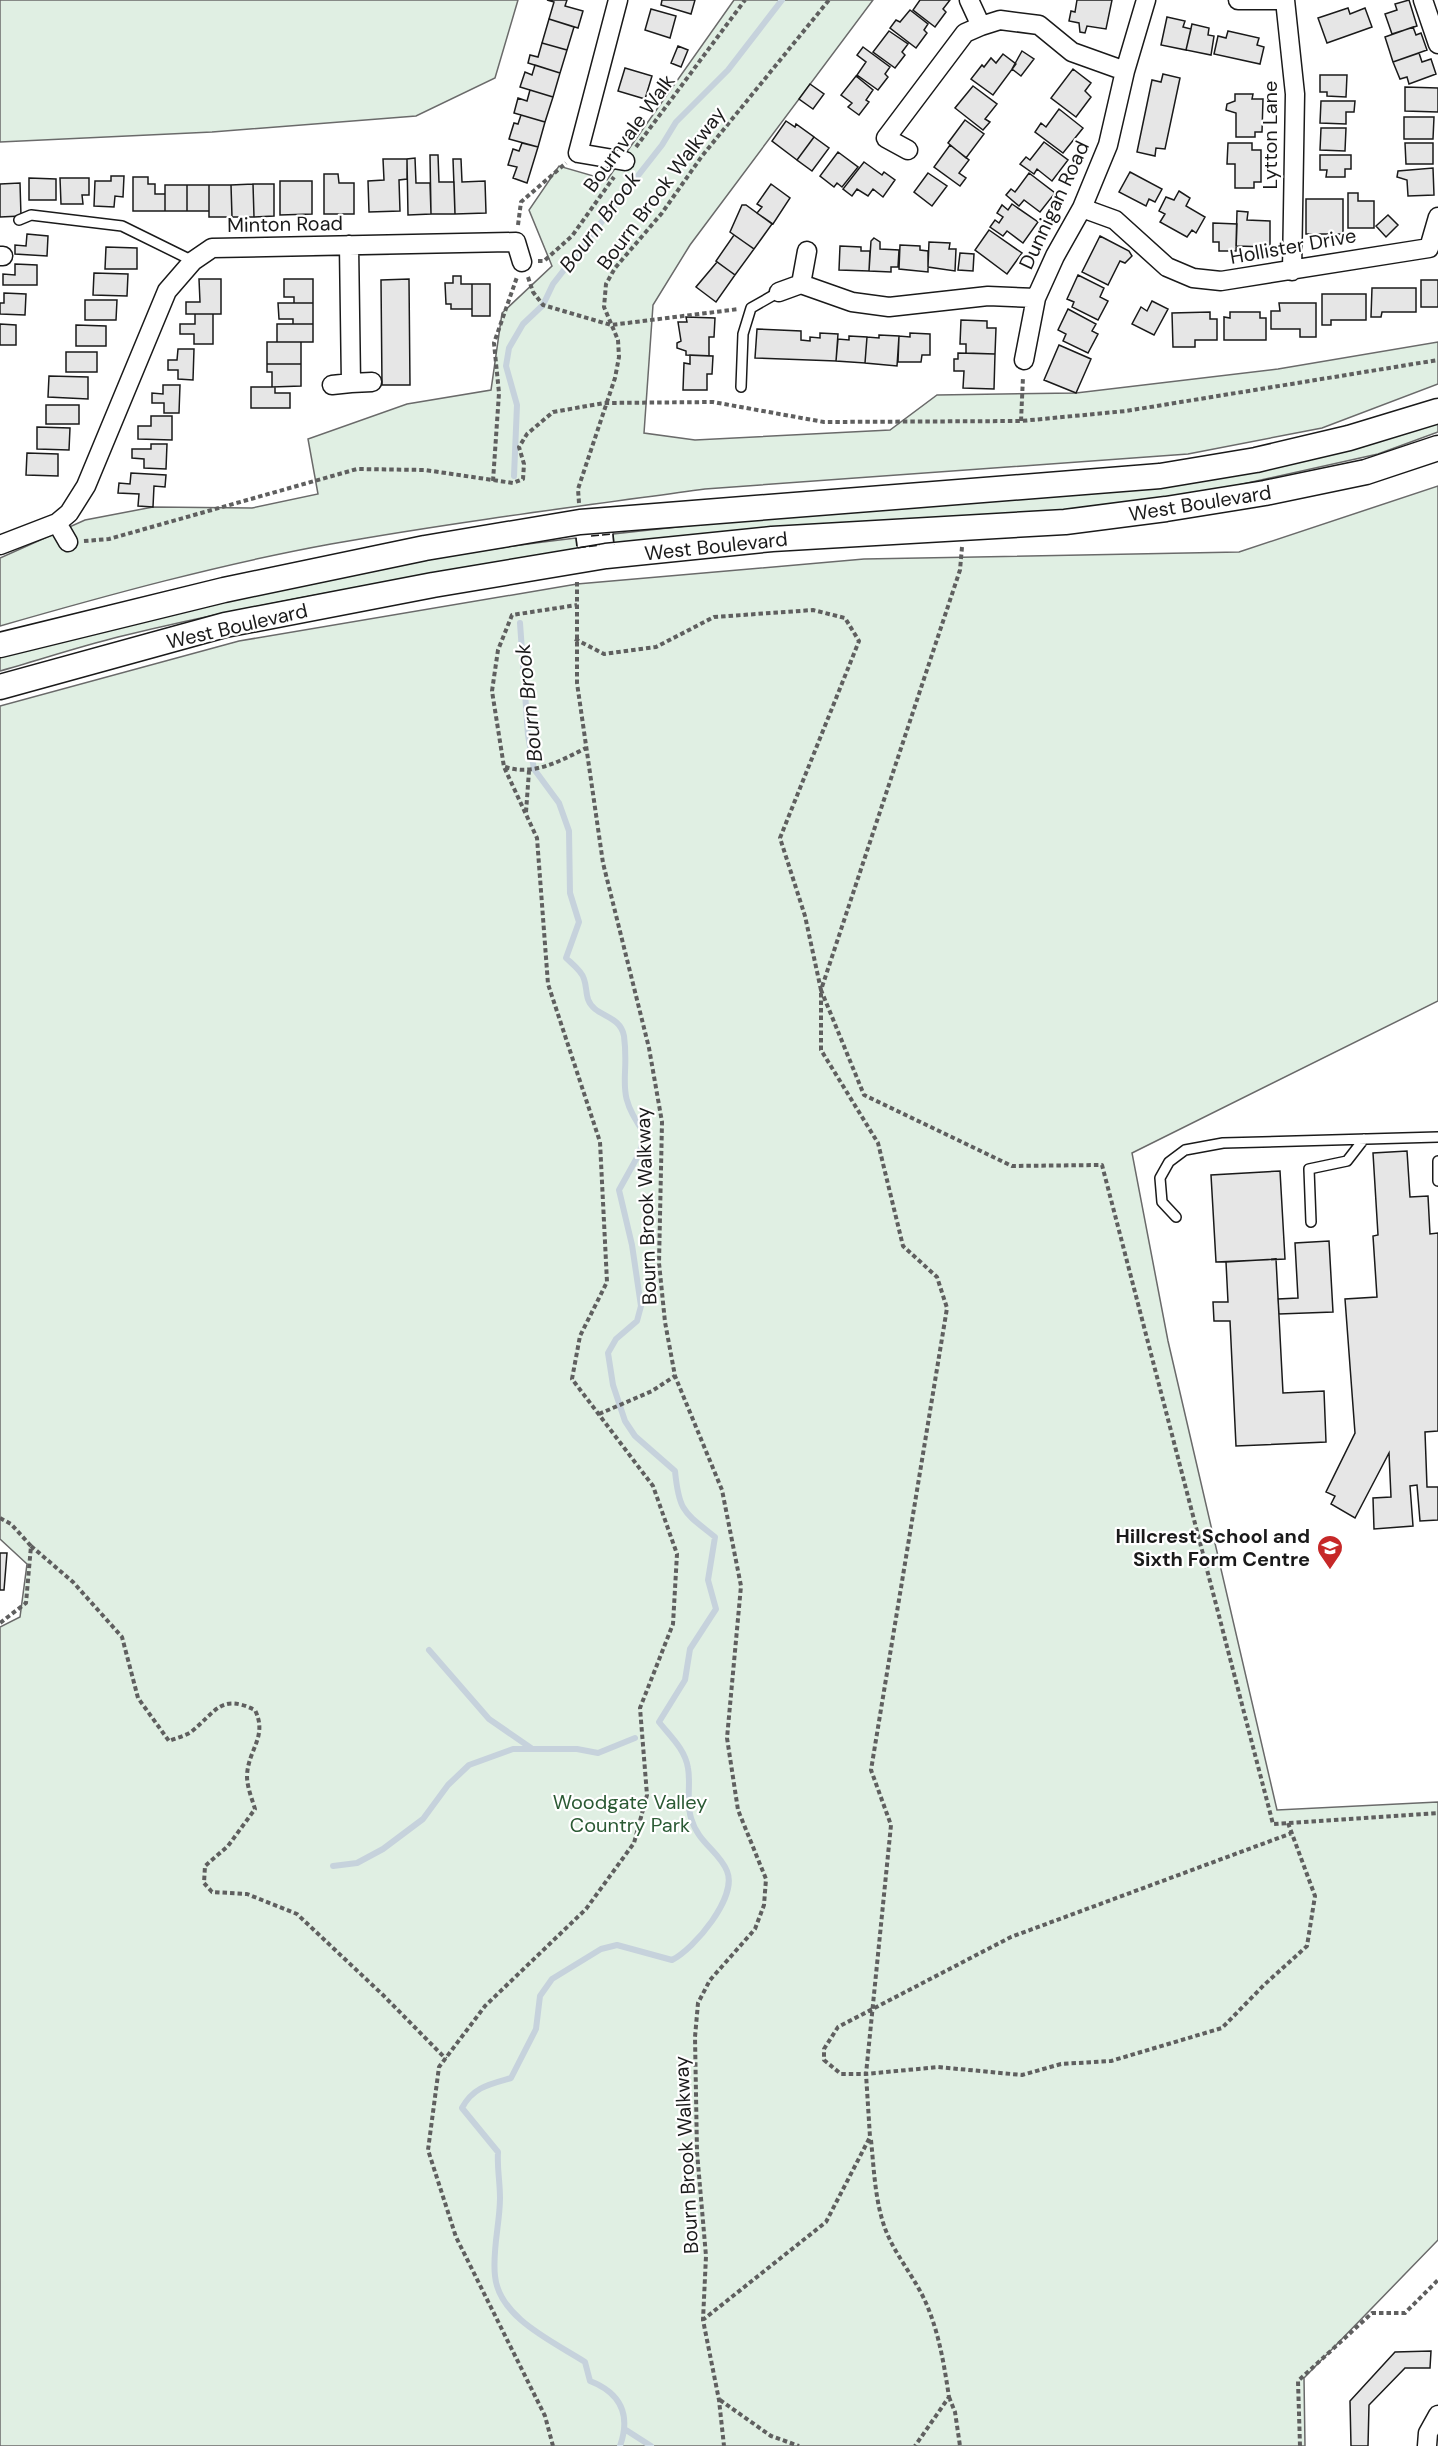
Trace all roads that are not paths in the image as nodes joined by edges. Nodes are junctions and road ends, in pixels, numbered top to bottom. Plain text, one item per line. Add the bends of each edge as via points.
1 (618, 0) edge
2 (969, 0) edge
3 (1146, 0) edge
4 (1238, 0) edge
5 (1279, 0) edge
6 (1285, 0) edge
7 (1423, 0) edge
8 (981, 26) junction
9 (1438, 44) edge
10 (1125, 71) junction
11 (908, 150) dead end
12 (625, 161) road end
13 (1082, 208) junction
14 (1438, 217) edge
15 (19, 220) dead end
16 (349, 245) junction
17 (807, 251) dead end
18 (193, 261) junction
19 (522, 262) road end
20 (1292, 271) junction
21 (801, 284) junction
22 (779, 292) joint
23 (1036, 298) junction
24 (1024, 360) road end
25 (372, 382) dead end
26 (351, 383) junction
27 (332, 385) dead end
28 (741, 387) dead end
29 (1438, 411) edge
30 (1438, 448) edge
31 (57, 523) junction
32 (68, 542) road end
33 (0, 545) edge
34 (0, 645) edge
35 (0, 687) edge
36 (1438, 1137) edge
37 (1364, 1139) junction
38 (1438, 1161) edge
39 (1438, 1181) edge
40 (1176, 1217) dead end
41 (1311, 1222) dead end
42 (1438, 2415) edge
43 (1427, 2446) edge

1 - 12 street via 578,153
2 - 8 street
3 - 10 street, Dunnigan Road
4 - 5 street
6 - 20 street, Lytton Lane via 1295,93
7 - 9 street
8 - 10 street via 1000,20 1039,25 1072,52
8 - 11 street via 965,33 886,138
10 - 13 street, Dunnigan Road via 1108,145
13 - 20 street, Hollister Drive via 1115,220 1167,267 1193,278 1221,281
13 - 23 street, Dunnigan Road
14 - 20 street, Hollister Drive via 1429,248
15 - 18 lane via 32,215 122,226
16 - 18 street, Minton Road via 212,248
16 - 19 street, Minton Road via 516,242
16 - 26 street
17 - 21 street
18 - 31 street, Minton Road via 166,291 86,486 69,513
21 - 22 street
21 - 23 street via 852,302 889,307 988,296
22 - 28 lane via 751,308 743,334
23 - 24 street, Dunnigan Road
25 - 26 street
26 - 27 street
29 - 34 main road, West Boulevard via 1279,455 1160,476 580,522 425,548 247,585
30 - 35 main road, West Boulevard via 1366,472 1166,509 1065,522 772,539 606,556 225,625
31 - 32 street
31 - 33 street, Minton Road
36 - 37 lane
37 - 40 lane via 1222,1143 1185,1150 1169,1162 1160,1178 1162,1202
37 - 41 lane via 1347,1161 1309,1169
38 - 39 lane
42 - 43 street via 1428,2433

